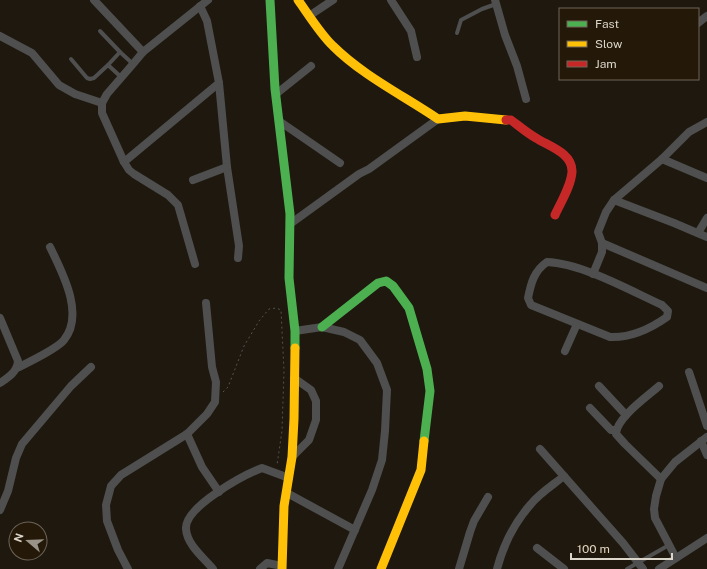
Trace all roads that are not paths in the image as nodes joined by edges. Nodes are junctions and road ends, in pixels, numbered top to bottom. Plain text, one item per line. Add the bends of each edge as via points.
1 (94, 0) edge
2 (208, 0) edge
3 (270, 0) edge
4 (298, 0) edge
5 (333, 0) edge
6 (391, 0) edge
7 (496, 2) edge
8 (200, 6) junction
9 (309, 16) junction
10 (707, 16) edge
11 (699, 22) edge
12 (100, 31) dead end
13 (457, 34) dead end
14 (0, 36) edge
15 (120, 52) junction
16 (143, 52) junction
17 (417, 57) dead end
18 (71, 59) dead end
19 (133, 64) junction
20 (108, 65) junction
21 (311, 66) dead end
22 (121, 78) junction
23 (219, 83) junction
24 (276, 94) junction
25 (526, 100) dead end
26 (102, 102) junction
27 (438, 119) junction
28 (279, 121) junction
29 (707, 122) edge
30 (662, 159) junction
31 (124, 162) junction
32 (340, 163) dead end
33 (227, 168) junction
34 (707, 178) edge
35 (193, 180) dead end
36 (614, 200) junction
37 (555, 215) dead end
38 (707, 218) edge
39 (290, 224) junction
40 (698, 234) junction
41 (707, 237) edge
42 (602, 243) junction
43 (50, 247) dead end
44 (238, 258) dead end
45 (195, 264) dead end
46 (593, 274) junction
47 (707, 288) edge
48 (206, 303) dead end
49 (0, 318) edge
50 (577, 324) junction
51 (322, 327) junction
52 (294, 331) junction
53 (565, 352) dead end
54 (91, 367) dead end
55 (17, 368) junction
56 (689, 372) dead end
57 (294, 378) junction
58 (0, 384) edge
59 (599, 386) dead end
60 (659, 386) dead end
61 (590, 408) dead end
62 (626, 415) junction
63 (707, 426) edge
64 (616, 430) junction
65 (186, 434) junction
66 (704, 439) edge
67 (540, 449) dead end
68 (707, 455) edge
69 (292, 457) junction
70 (564, 476) junction
71 (289, 478) junction
72 (661, 478) junction
73 (219, 492) junction
74 (287, 493) junction
75 (488, 497) dead end
76 (0, 510) edge
77 (355, 530) junction
78 (707, 538) edge
79 (669, 545) junction
80 (537, 548) dead end
81 (676, 558) junction
82 (638, 562) junction
83 (282, 568) edge
84 (128, 569) edge
85 (213, 569) edge
86 (260, 569) edge
87 (338, 569) edge
88 (382, 569) edge
89 (459, 569) edge
90 (497, 569) edge
91 (564, 569) edge
92 (627, 569) edge
93 (643, 569) edge
94 (659, 569) edge

1 - 16 street
2 - 8 street
3 - 24 street
4 - 9 street
5 - 9 street
6 - 17 street via 411,30
7 - 13 lane via 461,20
7 - 25 street
8 - 16 street
8 - 23 street via 207,21
9 - 27 street via 332,46 355,65
10 - 11 street
12 - 15 lane
14 - 26 street via 32,53 59,85 75,94
15 - 19 lane
15 - 20 lane
16 - 19 street
18 - 20 lane via 90,79
19 - 22 street
20 - 22 lane
21 - 24 street
22 - 26 street
23 - 31 street
23 - 33 street
24 - 28 street
26 - 31 street via 102,113
27 - 37 street via 465,116 511,120 535,138 560,151 569,161 572,171
27 - 39 street
28 - 32 street
28 - 39 street
29 - 30 street via 689,132
30 - 34 street
30 - 36 street
31 - 45 street via 134,174 168,195 178,205
33 - 35 street
33 - 44 street via 239,246
36 - 40 street
36 - 42 street via 598,232
38 - 40 street
39 - 52 street via 289,278
40 - 41 street
42 - 46 street via 602,252
42 - 47 street
43 - 55 street via 65,278 72,307 71,327 64,340
46 - 50 street via 559,262 547,262 532,279 528,298 532,305
46 - 50 street via 662,306 668,311 667,317 622,338 610,337
48 - 65 street via 216,396 207,414
49 - 55 street via 18,361
50 - 53 street
51 - 52 street
51 - 77 street via 344,332 360,340 377,363 387,390 382,460
51 - 88 street via 378,283 386,281 410,308 426,369 430,391 421,470
52 - 57 street
54 - 76 street via 71,386 22,444
55 - 58 street
56 - 63 street
57 - 69 street
57 - 69 street via 311,390 316,401 316,420 309,440
59 - 62 street
60 - 62 street
61 - 64 street via 611,430
62 - 64 street
64 - 72 street via 616,434 625,444
65 - 73 street
65 - 84 street via 121,475 111,486 106,505 107,521
66 - 68 street
66 - 72 street via 675,462
67 - 70 street
69 - 71 street
70 - 82 street
70 - 90 street via 531,503 520,518 500,556
71 - 73 street via 262,468
71 - 74 street
72 - 79 street via 654,509 655,518
73 - 85 street via 201,504 189,518 186,529 190,542
74 - 77 street
74 - 83 street via 284,506
75 - 89 street via 474,521
77 - 87 street
78 - 81 street
79 - 81 street
79 - 82 lane
80 - 91 street
81 - 94 street
82 - 92 lane
82 - 93 street
83 - 86 street via 267,563

